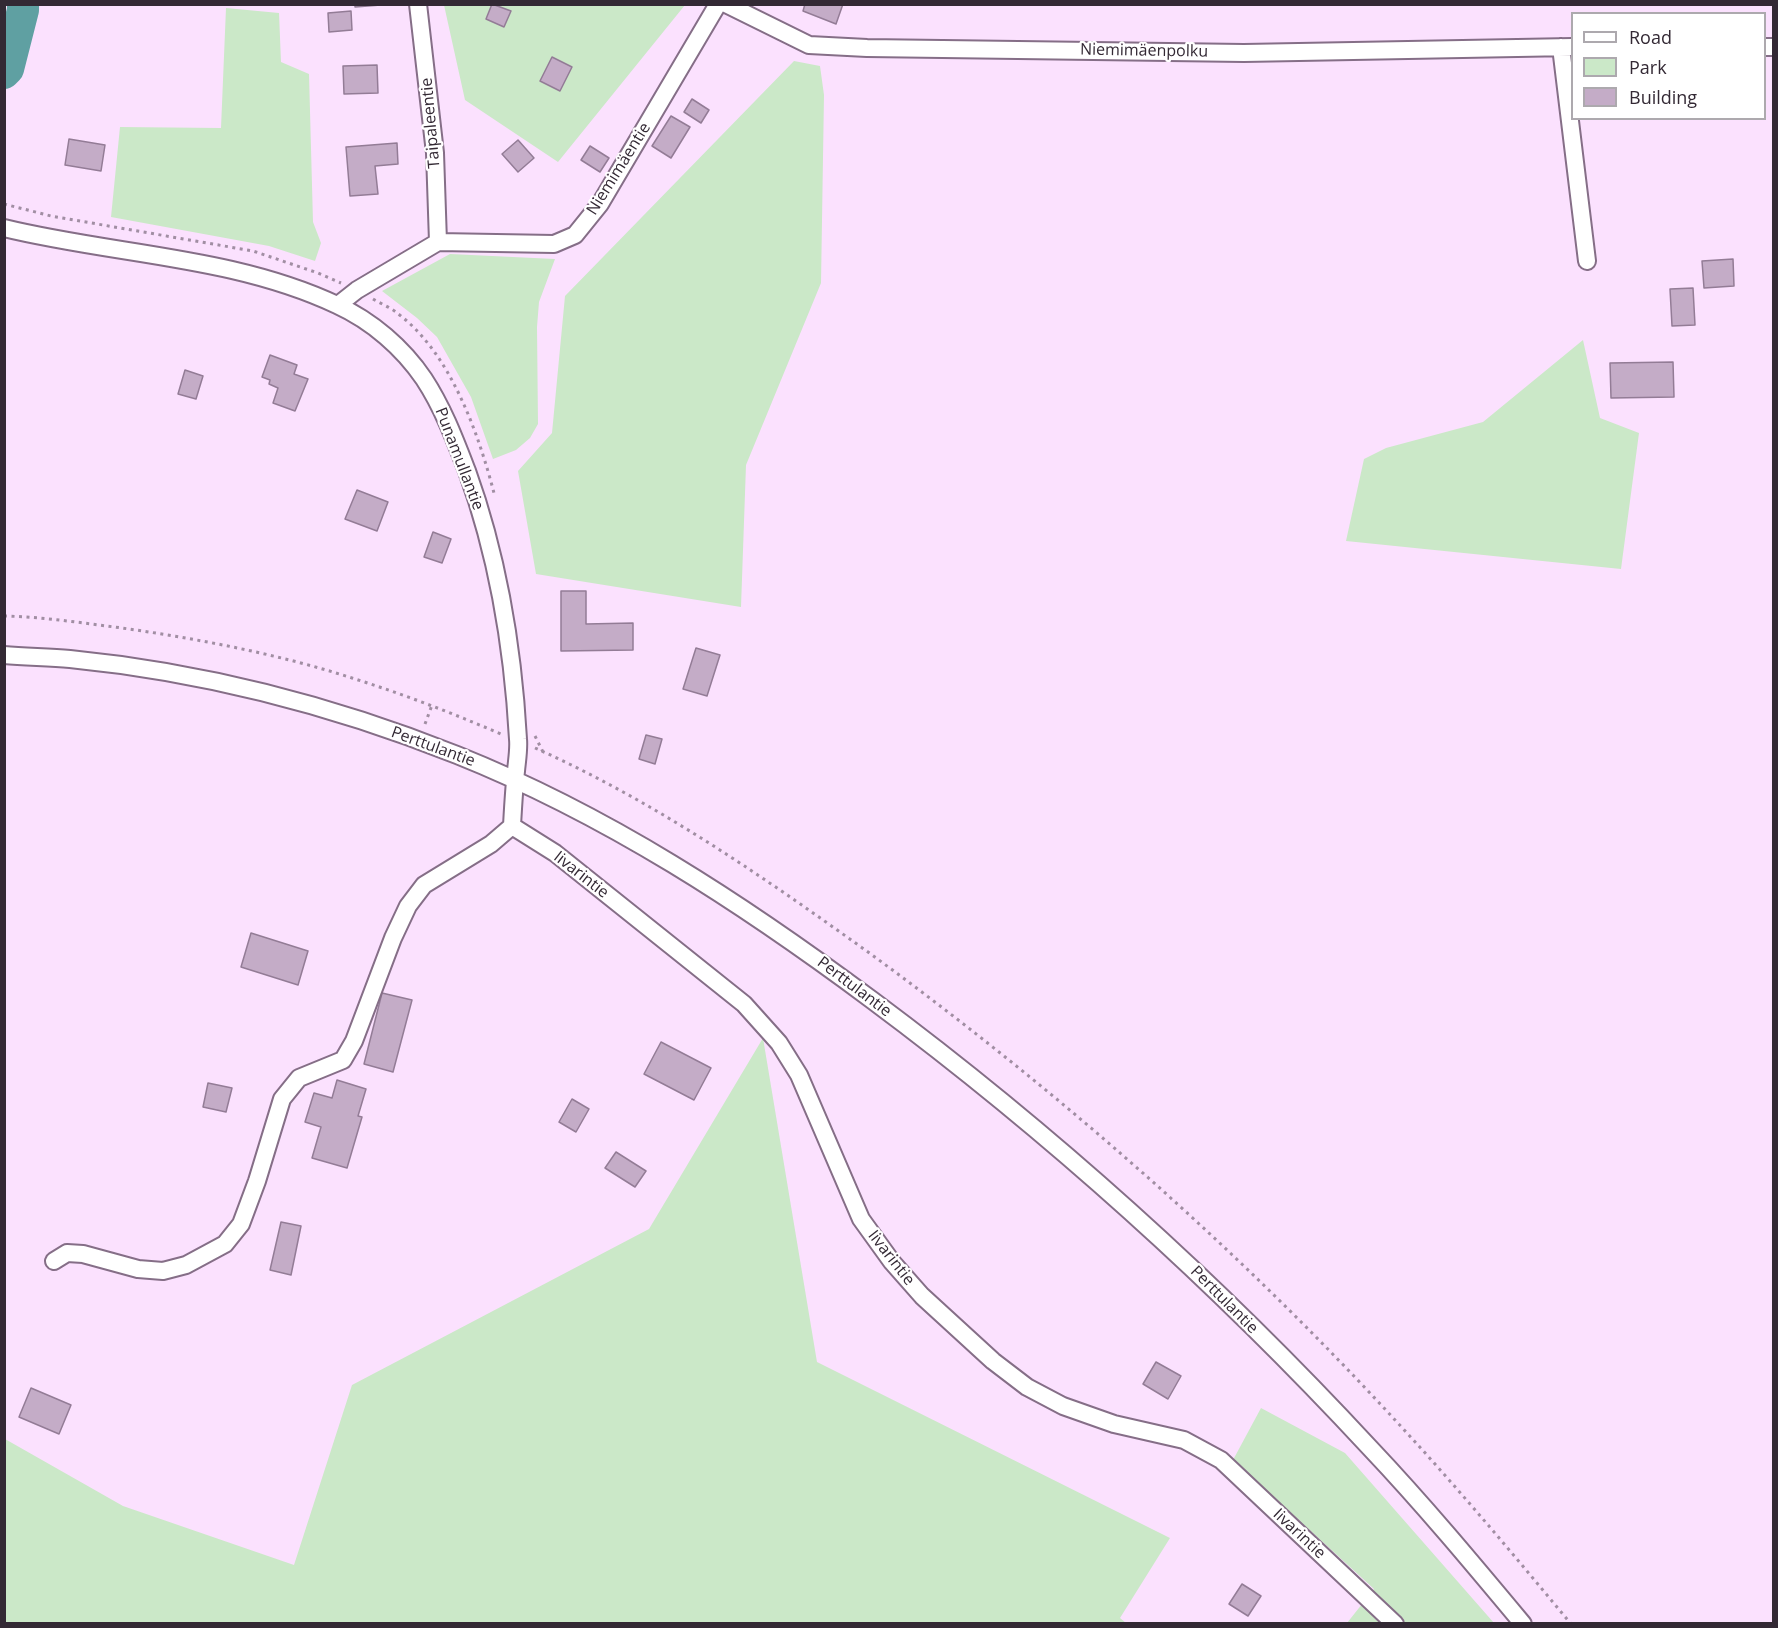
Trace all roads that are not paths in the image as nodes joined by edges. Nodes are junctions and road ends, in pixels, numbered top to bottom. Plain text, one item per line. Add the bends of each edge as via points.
1 (418, 4) edge
2 (718, 4) edge
3 (726, 4) edge
4 (1567, 47) edge
5 (1571, 90) edge
6 (1574, 120) edge
7 (4, 228) edge
8 (438, 242) junction
9 (1587, 261) dead end
10 (338, 305) junction
11 (4, 655) edge
12 (515, 780) junction
13 (512, 826) junction
14 (54, 1261) dead end
15 (1395, 1623) edge
16 (1523, 1623) edge

1 - 8 street, Taipaleentie via 435,153
2 - 8 street, Niemimäentie via 600,204 575,235 554,244
3 - 4 street, Niemimäenpolku via 809,45 867,48 1244,52
4 - 5 street
6 - 9 street
7 - 10 street, Punamullantie via 252,276
8 - 10 street
10 - 12 street, Punamullantie via 379,330 405,355 434,395 457,443 493,555 511,661 518,741
11 - 12 street, Perttulantie via 157,671 265,693 358,720
12 - 13 street
12 - 16 street, Perttulantie via 591,817 706,884 807,952 1023,1118 1191,1267 1308,1382 1380,1458
13 - 14 street via 491,844 424,885 408,906 343,1060 299,1078 282,1099 241,1224 225,1244 186,1265 163,1271 67,1253
13 - 15 street, Iivarintie via 555,853 744,1004 779,1043 799,1076 861,1219 922,1296 993,1361 1027,1387 1063,1406 1114,1424 1184,1440 1221,1460

